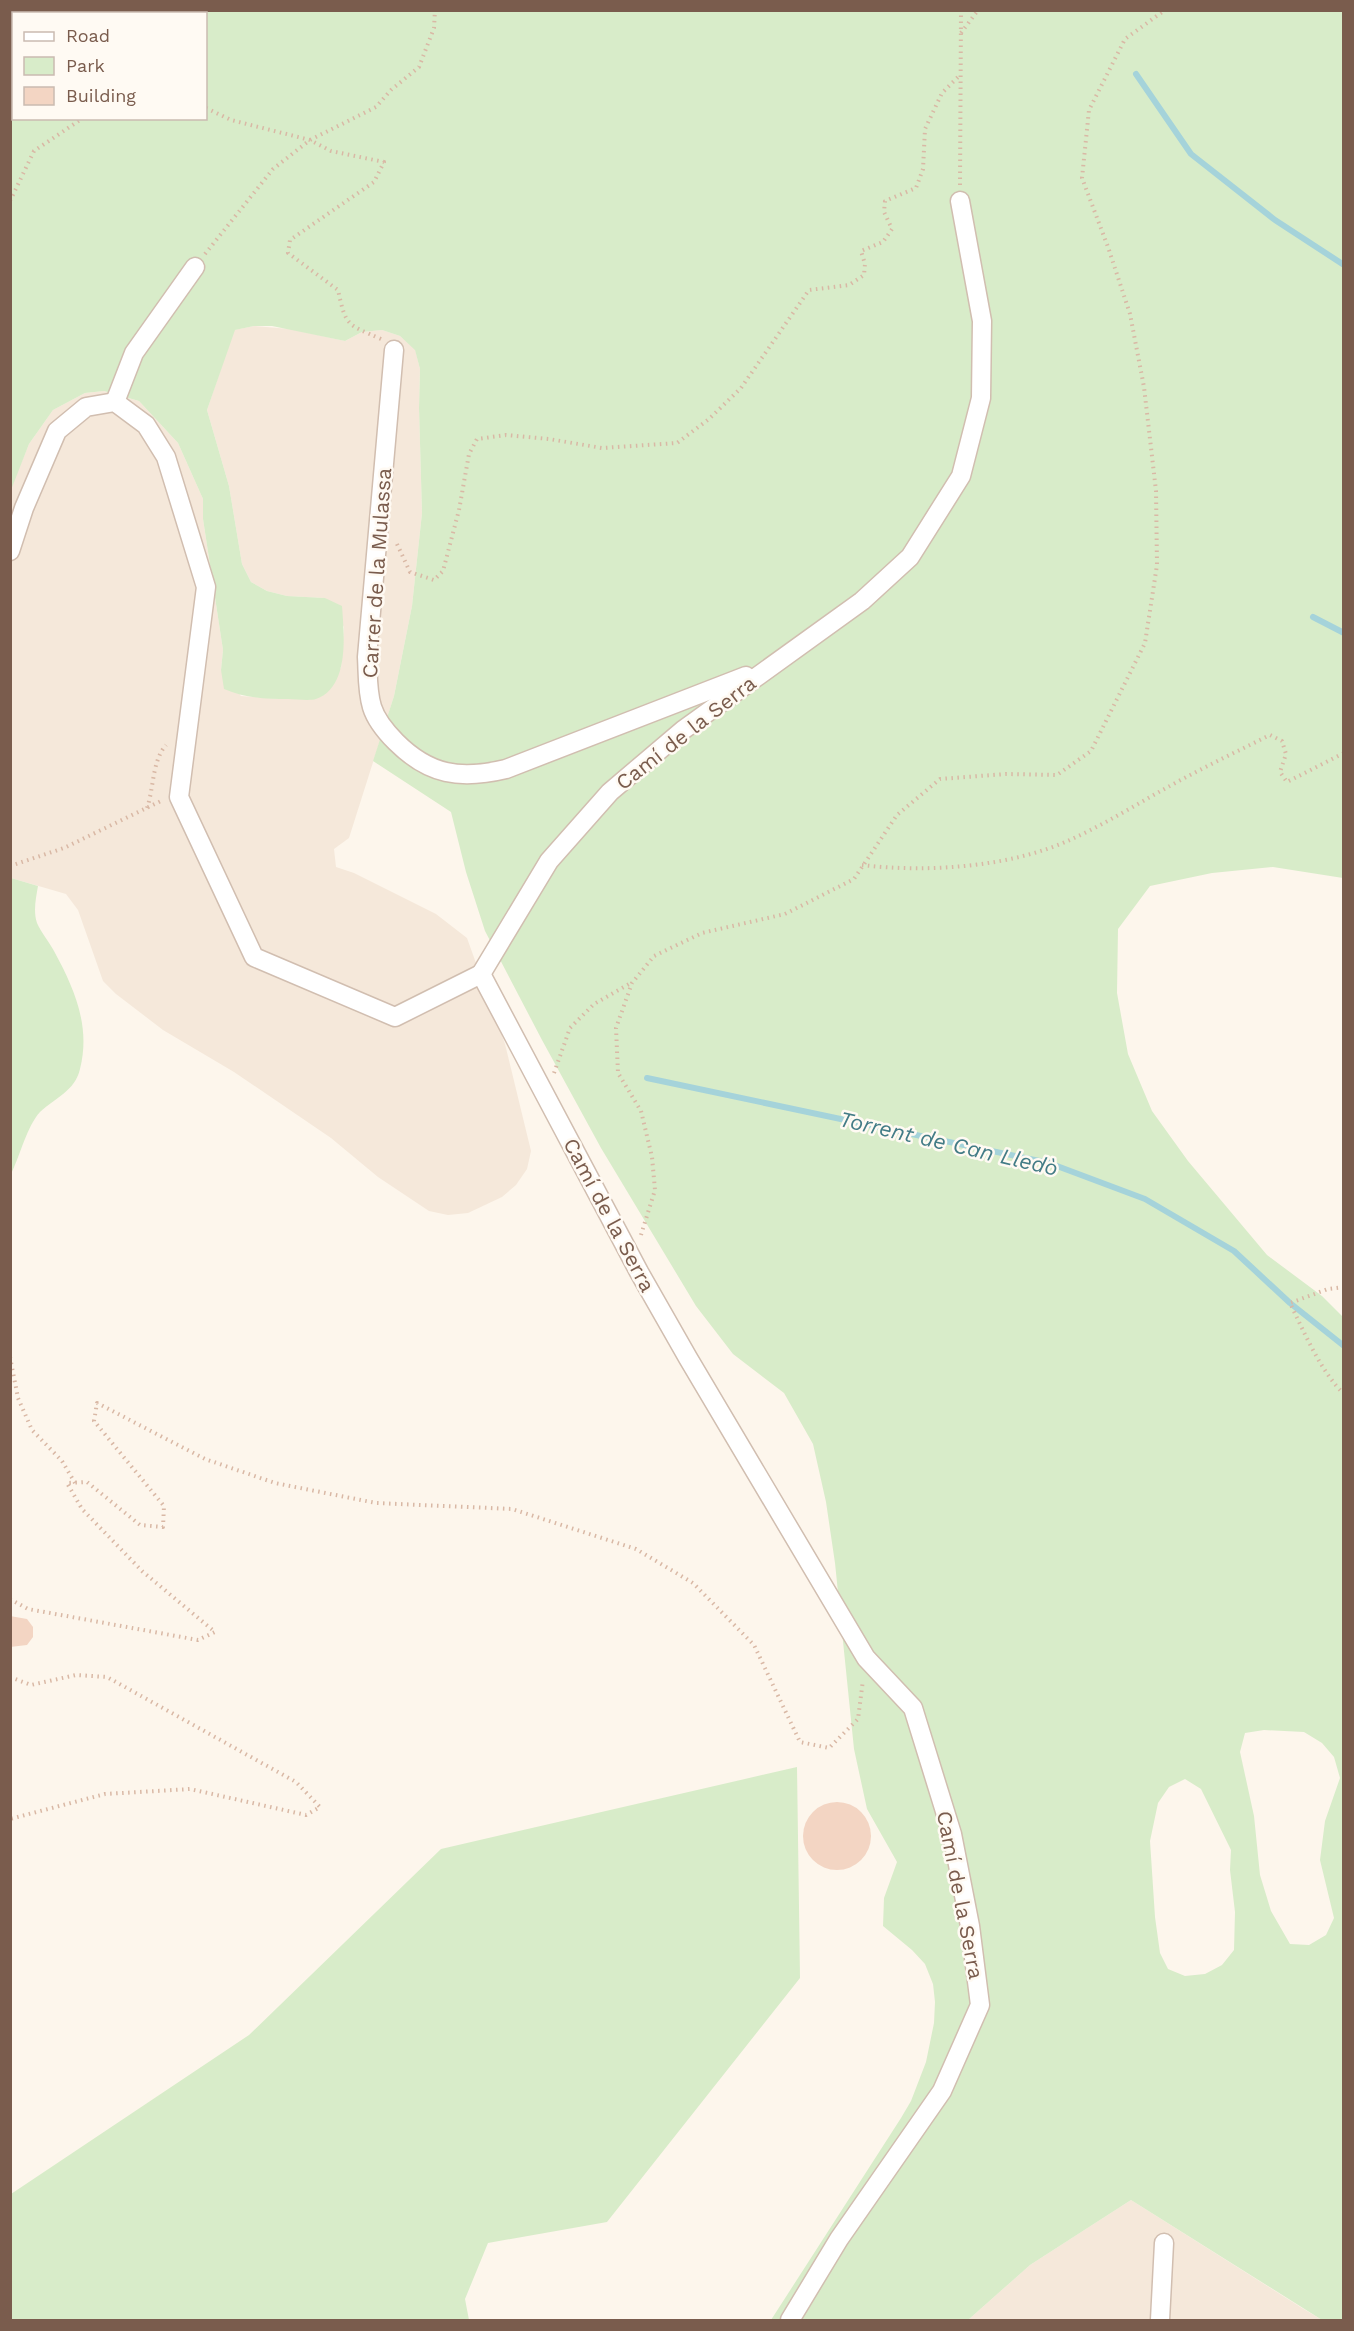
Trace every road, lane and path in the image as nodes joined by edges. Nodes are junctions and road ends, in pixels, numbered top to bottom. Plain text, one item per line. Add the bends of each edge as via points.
1 (435, 10) edge
2 (961, 10) edge
3 (978, 10) edge
4 (1165, 10) edge
5 (961, 33) junction
6 (960, 75) junction
7 (80, 120) edge
8 (10, 201) edge
9 (960, 201) joint
10 (195, 267) joint
11 (394, 351) dead end
12 (115, 402) junction
13 (602, 448) dead end
14 (10, 551) edge
15 (772, 666) junction
16 (186, 740) junction
17 (1344, 753) edge
18 (862, 865) junction
19 (10, 866) edge
20 (481, 974) junction
21 (632, 982) junction
22 (545, 1096) junction
23 (639, 1241) dead end
24 (1344, 1287) edge
25 (10, 1357) edge
26 (1344, 1394) edge
27 (75, 1483) junction
28 (10, 1599) edge
29 (866, 1658) junction
30 (10, 1677) edge
31 (10, 1819) edge
32 (1164, 2243) dead end
33 (790, 2320) edge
34 (1160, 2320) edge

1 - 10 path via 434,28 419,67 376,107 310,140 273,169
2 - 5 path
3 - 5 path
4 - 18 path via 1125,39 1089,110 1082,178 1130,314 1144,387 1156,491 1157,565 1145,643 1091,751 1057,775 940,779 897,815
5 - 6 path
6 - 9 path
6 - 13 path via 942,93 925,129 923,169 916,188 885,201 884,212 892,229 883,243 861,251 864,275 849,285 809,290 741,388 677,443
7 - 8 path via 34,151
9 - 15 street, Camí de la Serra via 982,321 981,398 961,476 910,556 862,602
10 - 12 street via 134,353
11 - 15 street, Carrer de la Mulassa via 368,657 369,691 373,709 390,736 418,762 471,775 506,769
12 - 14 street via 86,407 57,431
12 - 16 street via 146,425 166,457 206,587
15 - 20 street, Camí de la Serra via 683,729 610,792 549,861
16 - 19 path via 166,745 159,754 146,809 64,849
16 - 20 street via 179,797 254,957 395,1017
17 - 18 path via 1287,782 1280,772 1286,754 1282,741 1270,735 1072,839 1041,850 968,867
18 - 21 path via 854,879 785,914 702,933 654,956
20 - 22 street, Camí de la Serra
21 - 22 path via 594,1004 570,1028
21 - 23 path via 616,1028 618,1073 641,1111 655,1190
22 - 29 street, Camí de la Serra via 639,1272
24 - 26 path via 1290,1303 1335,1386
25 - 27 path via 18,1398 32,1430 62,1461
27 - 28 path via 67,1483 82,1509 142,1571 215,1632 198,1640 28,1610
27 - 29 path via 87,1482 140,1525 163,1527 164,1506 94,1421 97,1403 205,1459 275,1483 376,1503 512,1509 636,1549 693,1583 754,1645 800,1742 829,1748 858,1719
29 - 33 street, Camí de la Serra via 913,1708 952,1834 980,2005 942,2091 839,2239
30 - 31 path via 31,1685 76,1675 107,1677 296,1782 320,1807 306,1815 190,1789 105,1794
32 - 34 street

